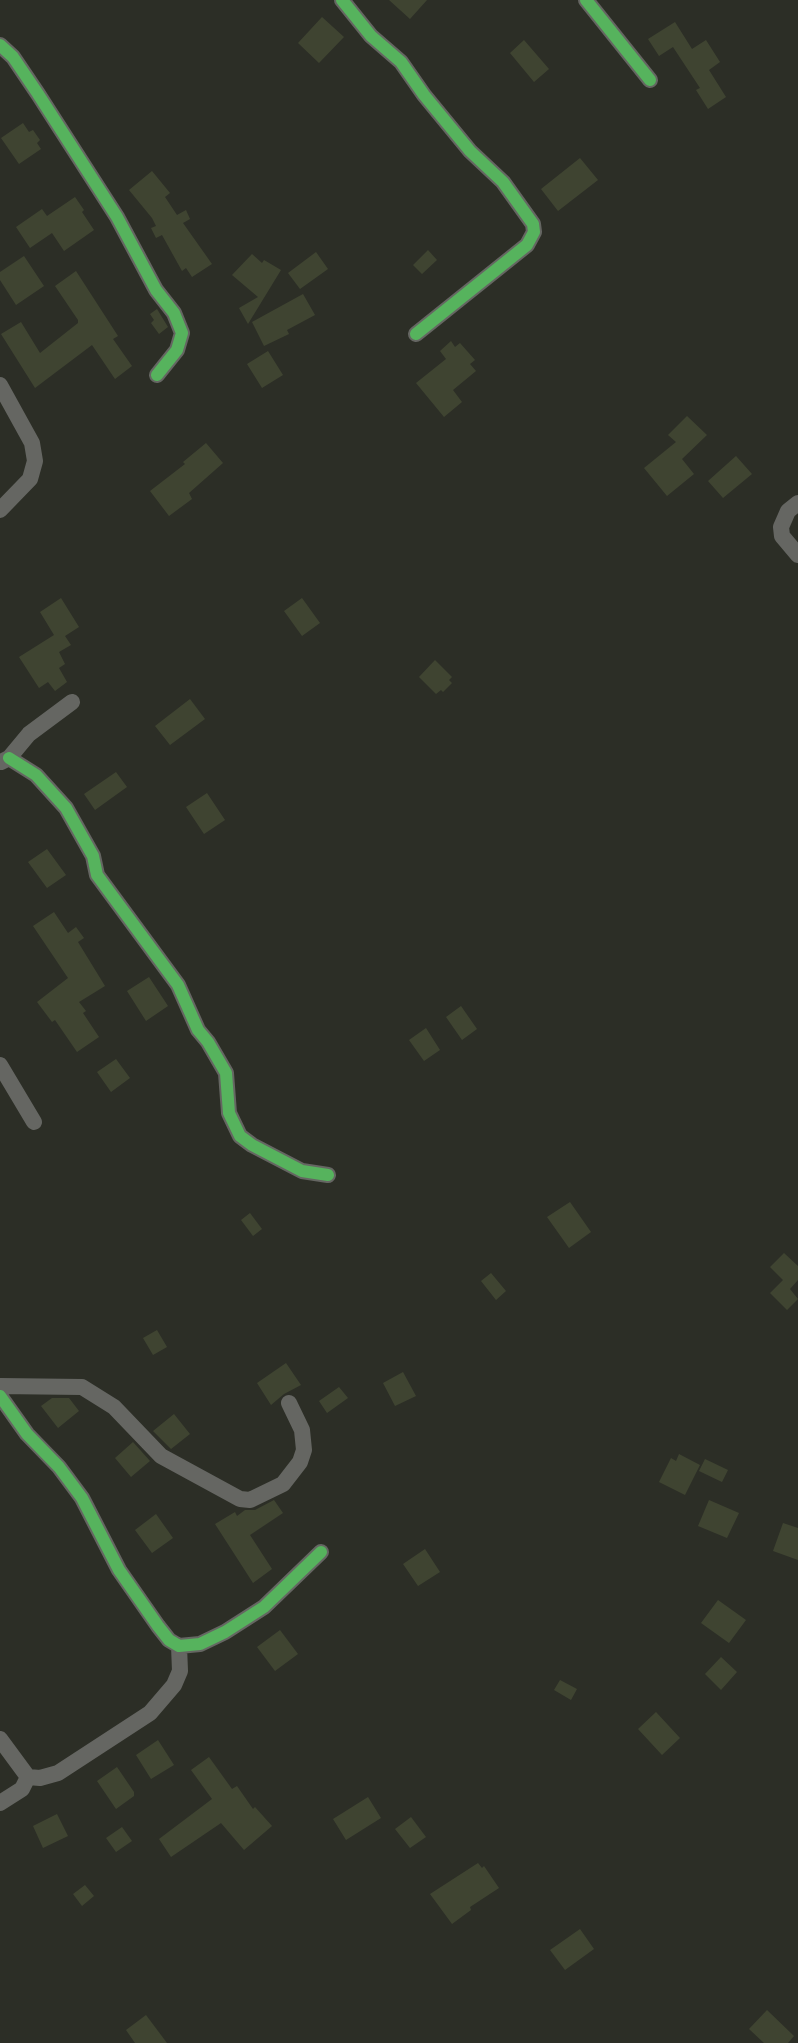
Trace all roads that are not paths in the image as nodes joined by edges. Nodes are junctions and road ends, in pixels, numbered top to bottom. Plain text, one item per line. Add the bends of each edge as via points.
1 (342, 0) edge
2 (586, 0) edge
3 (0, 45) edge
4 (650, 80) dead end
5 (416, 334) dead end
6 (157, 375) dead end
7 (0, 385) edge
8 (798, 503) edge
9 (0, 510) edge
10 (798, 555) edge
11 (72, 702) dead end
12 (4, 761) edge
13 (0, 1065) edge
14 (34, 1122) dead end
15 (328, 1175) dead end
16 (0, 1386) edge
17 (0, 1396) edge
18 (289, 1403) dead end
19 (321, 1552) dead end
20 (179, 1646) junction
21 (0, 1739) edge
22 (28, 1777) junction
23 (0, 1803) edge

1 - 5 street via 401,62 533,224 527,245
2 - 4 street
3 - 6 street via 38,94 174,313 182,333 177,350
7 - 9 street via 32,443 35,461 30,479
8 - 10 street via 781,527
11 - 12 street via 29,734
12 - 15 street via 36,775 66,808 93,856 97,875 178,985 226,1073 229,1113 240,1136 302,1171
13 - 14 street
16 - 18 street via 82,1387 114,1407 161,1456 250,1500 283,1484 300,1462 302,1430
17 - 20 street via 82,1498 119,1570 169,1640
19 - 20 street via 264,1607 200,1644
20 - 22 street via 180,1671 174,1685 150,1713 58,1773
21 - 22 street
22 - 23 street via 22,1789

